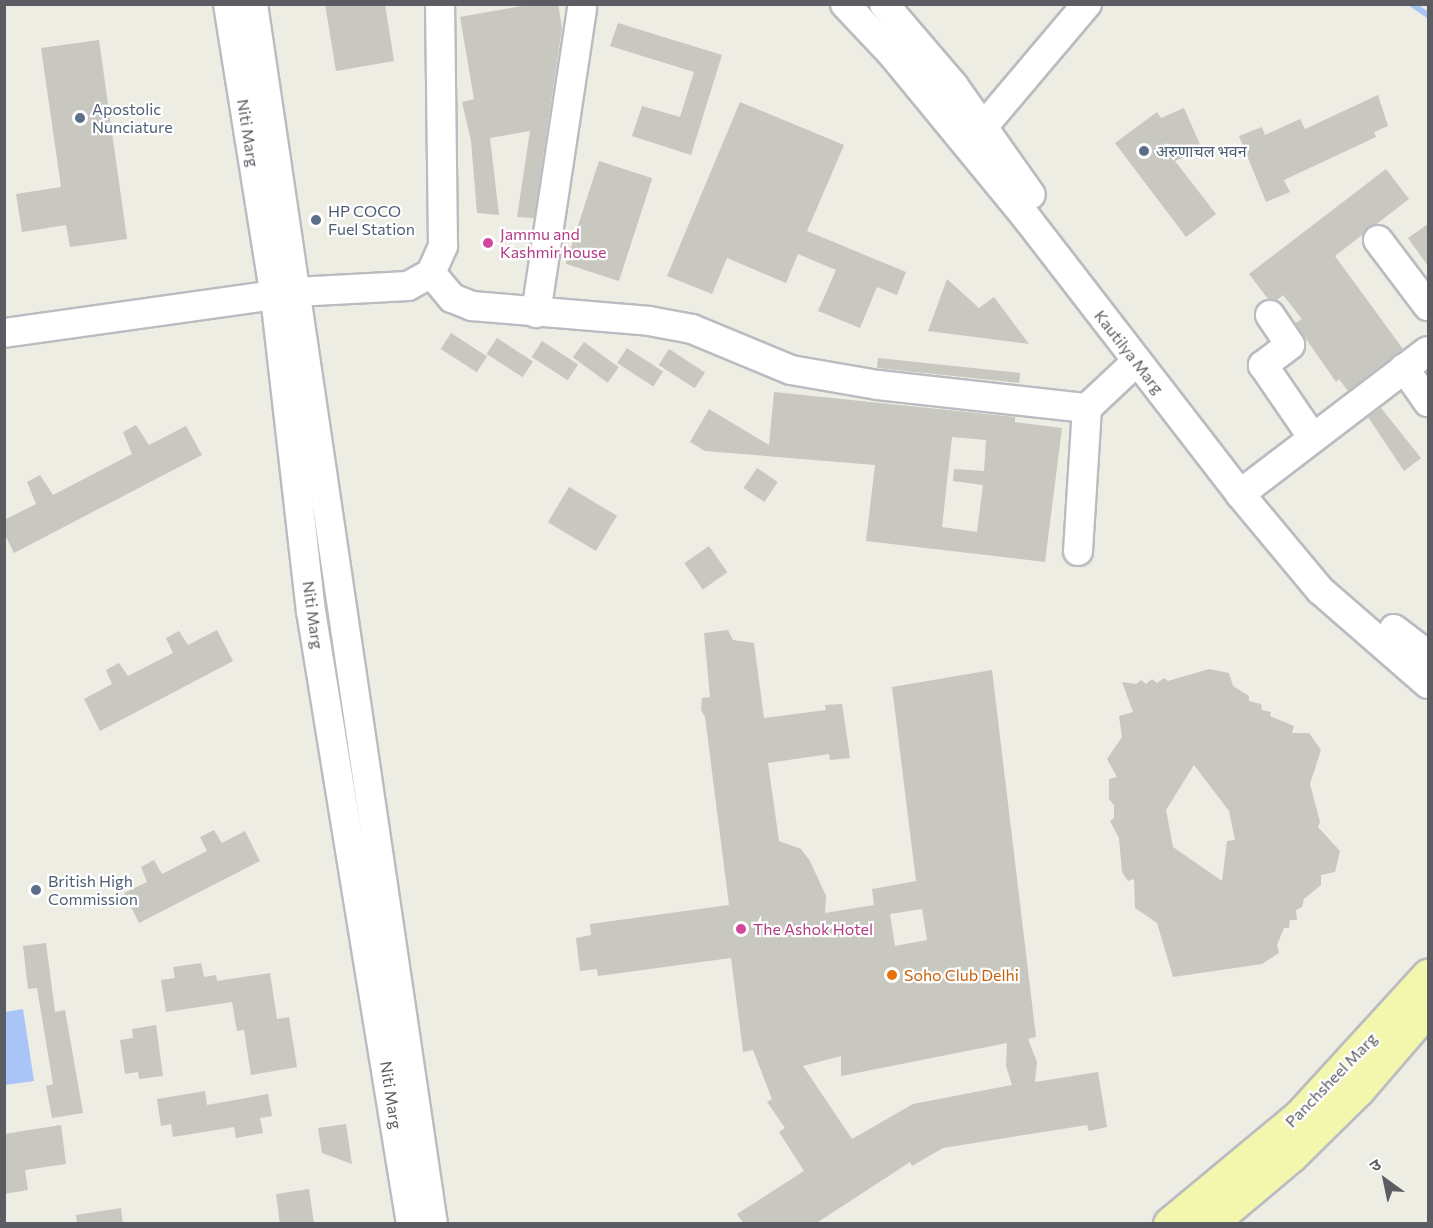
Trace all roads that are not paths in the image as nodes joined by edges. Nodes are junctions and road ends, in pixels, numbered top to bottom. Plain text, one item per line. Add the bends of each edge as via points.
1 (228, 4) edge
2 (253, 4) edge
3 (440, 4) edge
4 (845, 4) edge
5 (884, 4) edge
6 (1087, 4) edge
7 (582, 8) dead end
8 (983, 127) junction
9 (1378, 240) dead end
10 (431, 273) junction
11 (285, 294) junction
12 (1428, 306) edge
13 (536, 313) junction
14 (1270, 315) dead end
15 (4, 333) edge
16 (1428, 351) edge
17 (1137, 362) junction
18 (1404, 368) junction
19 (1428, 402) edge
20 (1087, 408) junction
21 (1313, 438) junction
22 (1246, 490) junction
23 (1078, 551) dead end
24 (1428, 655) edge
25 (1428, 684) edge
26 (1428, 975) edge
27 (1428, 1007) edge
28 (411, 1224) edge
29 (433, 1224) edge
30 (1170, 1224) edge
31 (1209, 1224) edge

1 - 11 street, Niti Marg
2 - 11 street, Niti Marg
3 - 10 street via 443,246
4 - 17 street, Kautilya Marg via 893,54
5 - 8 street, Kautilya Marg via 954,86
6 - 8 street
7 - 13 street
8 - 22 street, Kautilya Marg via 1108,296 1210,424
9 - 12 street
10 - 11 street via 408,286
10 - 13 street via 452,298 472,306
11 - 15 street
11 - 28 street, Niti Marg via 311,610
11 - 29 street, Niti Marg
13 - 20 street via 649,321 692,329 791,370 824,378
14 - 21 street via 1290,345 1263,365
16 - 18 street
17 - 20 street
17 - 22 street, Kautilya Marg
18 - 19 street
18 - 21 street
20 - 23 street
21 - 22 street
22 - 24 street, Kautilya Marg via 1329,577
22 - 25 street, Kautilya Marg via 1320,590
26 - 30 main road, Panchsheel Marg via 1300,1116
27 - 31 main road, Panchsheel Marg via 1358,1089 1291,1155

